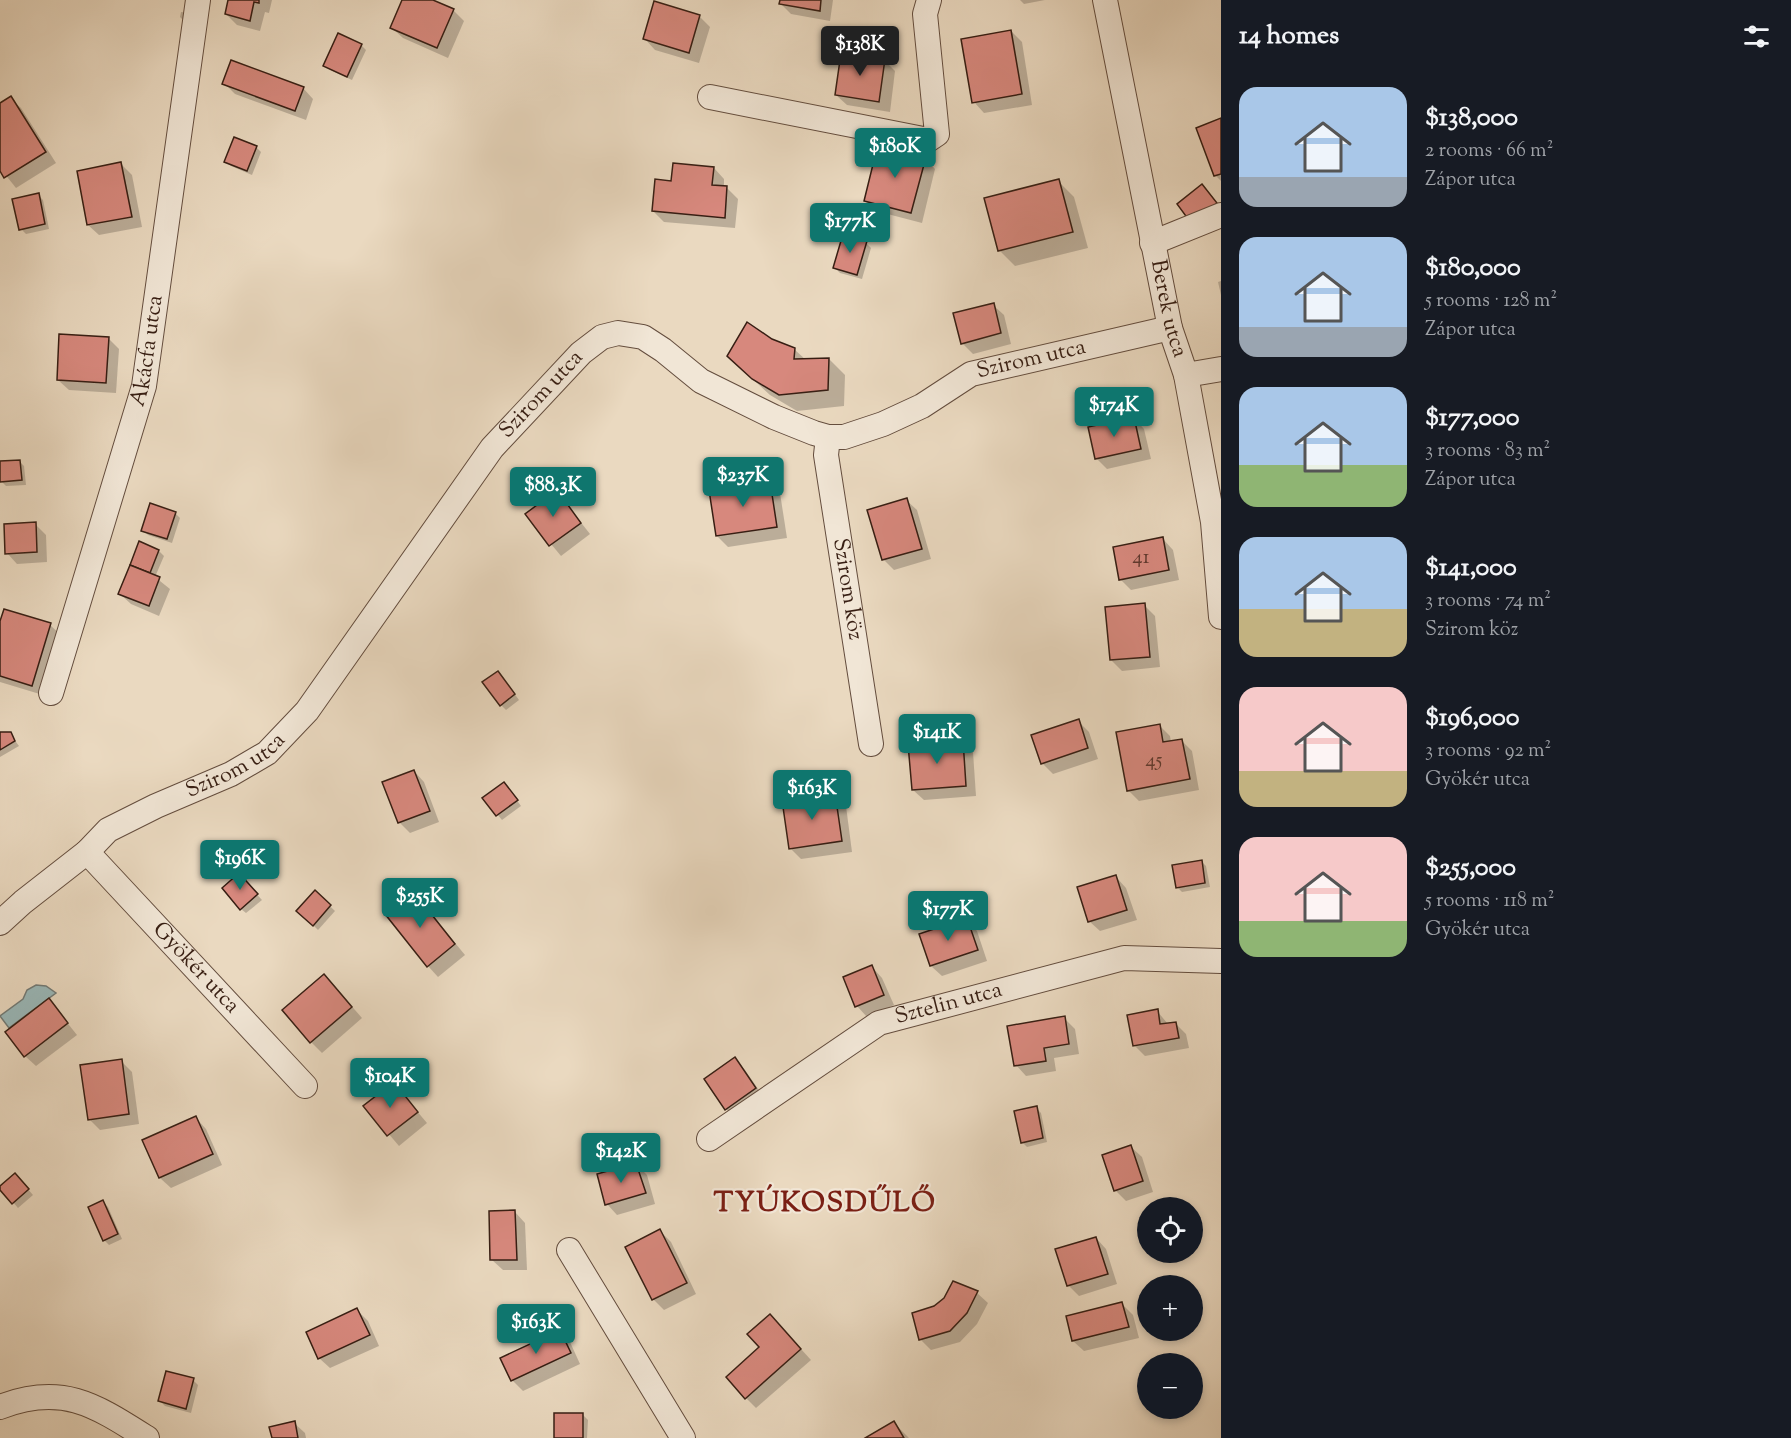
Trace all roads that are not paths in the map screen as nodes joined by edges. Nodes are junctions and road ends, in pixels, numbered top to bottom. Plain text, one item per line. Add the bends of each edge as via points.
1 (198, 0) edge
2 (929, 0) edge
3 (1106, 0) edge
4 (710, 96) dead end
5 (1221, 215) edge
6 (1152, 243) junction
7 (1170, 328) junction
8 (1221, 369) edge
9 (1186, 375) junction
10 (828, 437) junction
11 (1221, 617) edge
12 (51, 693) dead end
13 (871, 744) dead end
14 (87, 852) junction
15 (0, 923) edge
16 (1221, 961) edge
17 (305, 1086) dead end
18 (709, 1139) dead end
19 (569, 1250) dead end
20 (0, 1407) edge
21 (147, 1438) edge
22 (683, 1438) edge

1 - 12 street, Akácfa utca via 144,386
2 - 4 street via 925,14 937,134 928,140
3 - 6 street, Berek utca
5 - 6 street
6 - 7 street, Berek utca
7 - 9 street, Berek utca
7 - 10 street, Szirom utca via 971,374 922,406 883,424 844,437
8 - 9 street
9 - 11 street, Berek utca via 1213,522
10 - 13 street, Szirom köz via 826,455
10 - 14 street, Szirom utca via 774,417 701,381 643,337 618,333 602,337 581,353 492,448 307,711 267,753 231,774 108,830
14 - 15 street, Szirom utca
14 - 17 street, Gyökér utca
16 - 18 street, Sztelin utca via 1124,958 879,1023
19 - 22 street
20 - 21 street via 56,1396 81,1401

